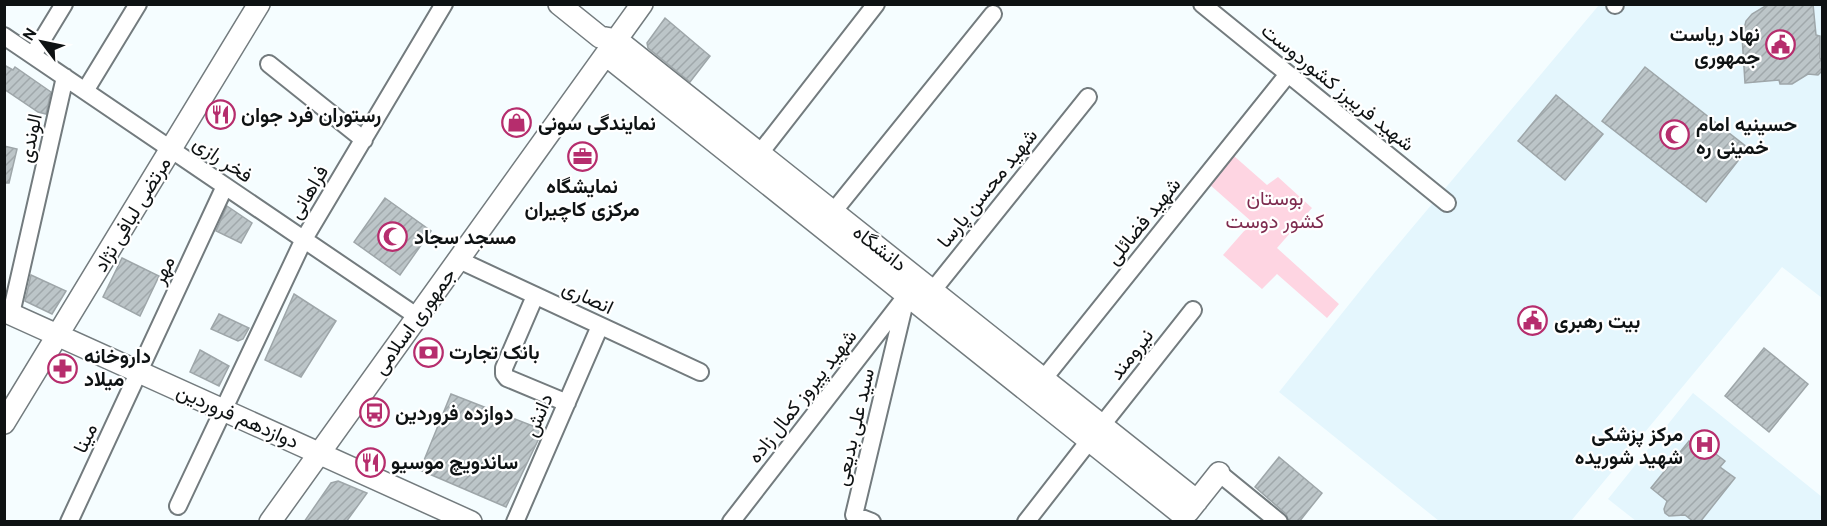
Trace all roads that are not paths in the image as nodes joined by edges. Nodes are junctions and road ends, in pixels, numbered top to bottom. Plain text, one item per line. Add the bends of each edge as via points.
1 (64, 4) edge
2 (138, 4) edge
3 (259, 4) edge
4 (444, 4) edge
5 (559, 4) edge
6 (642, 4) edge
7 (876, 4) edge
8 (1203, 4) edge
9 (993, 14) dead end
10 (4, 36) edge
11 (611, 48) junction
12 (33, 55) junction
13 (269, 64) dead end
14 (1288, 74) junction
15 (65, 77) junction
16 (85, 91) junction
17 (1088, 97) dead end
18 (364, 140) junction
19 (171, 149) junction
20 (754, 161) junction
21 (225, 186) junction
22 (1447, 203) dead end
23 (829, 221) junction
24 (304, 239) junction
25 (459, 260) junction
26 (919, 293) junction
27 (535, 296) junction
28 (1193, 310) dead end
29 (8, 312) edge
30 (418, 317) junction
31 (600, 326) junction
32 (58, 335) junction
33 (140, 372) junction
34 (700, 372) dead end
35 (1037, 387) junction
36 (567, 403) junction
37 (223, 410) junction
38 (4, 423) edge
39 (1095, 433) junction
40 (320, 452) junction
41 (1219, 473) joint
42 (178, 506) dead end
43 (1187, 513) edge
44 (69, 522) edge
45 (270, 522) edge
46 (471, 522) edge
47 (515, 522) edge
48 (731, 522) edge
49 (872, 522) edge
50 (1026, 522) edge
51 (1279, 522) edge

1 - 12 street
2 - 16 street
3 - 19 main road, مرتضی لبافی نژاد
4 - 18 street, فراهانی
5 - 11 main road, دانشگاه
6 - 11 main road, جمهوری اسلامی
7 - 20 street
8 - 14 street, شهید فریبرز کشوردوست
9 - 23 street
10 - 12 street, فخر رازی
11 - 20 main road, دانشگاه
11 - 25 main road, جمهوری اسلامی
12 - 15 street, فخر رازی
13 - 18 street
14 - 22 street, شهید فریبرز کشوردوست
14 - 35 street, شهید فضائلی
15 - 16 street, فخر رازی
15 - 29 street, الوندی
16 - 19 street, فخر رازی
17 - 26 street, شهید محسن پارسا
18 - 24 street, فراهانی
19 - 21 street, فخر رازی
19 - 32 main road, مرتضی لبافی نژاد
20 - 23 main road, دانشگاه
21 - 24 street, فخر رازی
21 - 33 street, مهر
23 - 26 main road, دانشگاه
24 - 30 street, فخر رازی
24 - 37 street, فراهانی
25 - 27 street, انصاری
25 - 30 main road, جمهوری اسلامی
26 - 35 main road, دانشگاه
26 - 48 street, شهید پیروز کمال زاده
26 - 49 street, سید علی بدیعی via 854,515
27 - 31 street, انصاری
27 - 36 street via 504,374
28 - 39 street, نیرومند
29 - 32 main road, دوازدهم فروردین
30 - 40 main road, جمهوری اسلامی
31 - 34 street, انصاری
31 - 36 street, دانش
32 - 33 main road, دوازدهم فروردین
32 - 38 main road, مرتضی لبافی نژاد
33 - 37 main road, دوازدهم فروردین
33 - 44 street, مینا
35 - 39 main road, دانشگاه
36 - 47 street, دانش
37 - 40 main road, دوازدهم فروردین
37 - 42 street, فراهانی
39 - 43 main road, دانشگاه
39 - 50 street, نیرومند
40 - 45 main road, جمهوری اسلامی
40 - 46 main road, دوازدهم فروردین
41 - 43 main road
41 - 51 street

